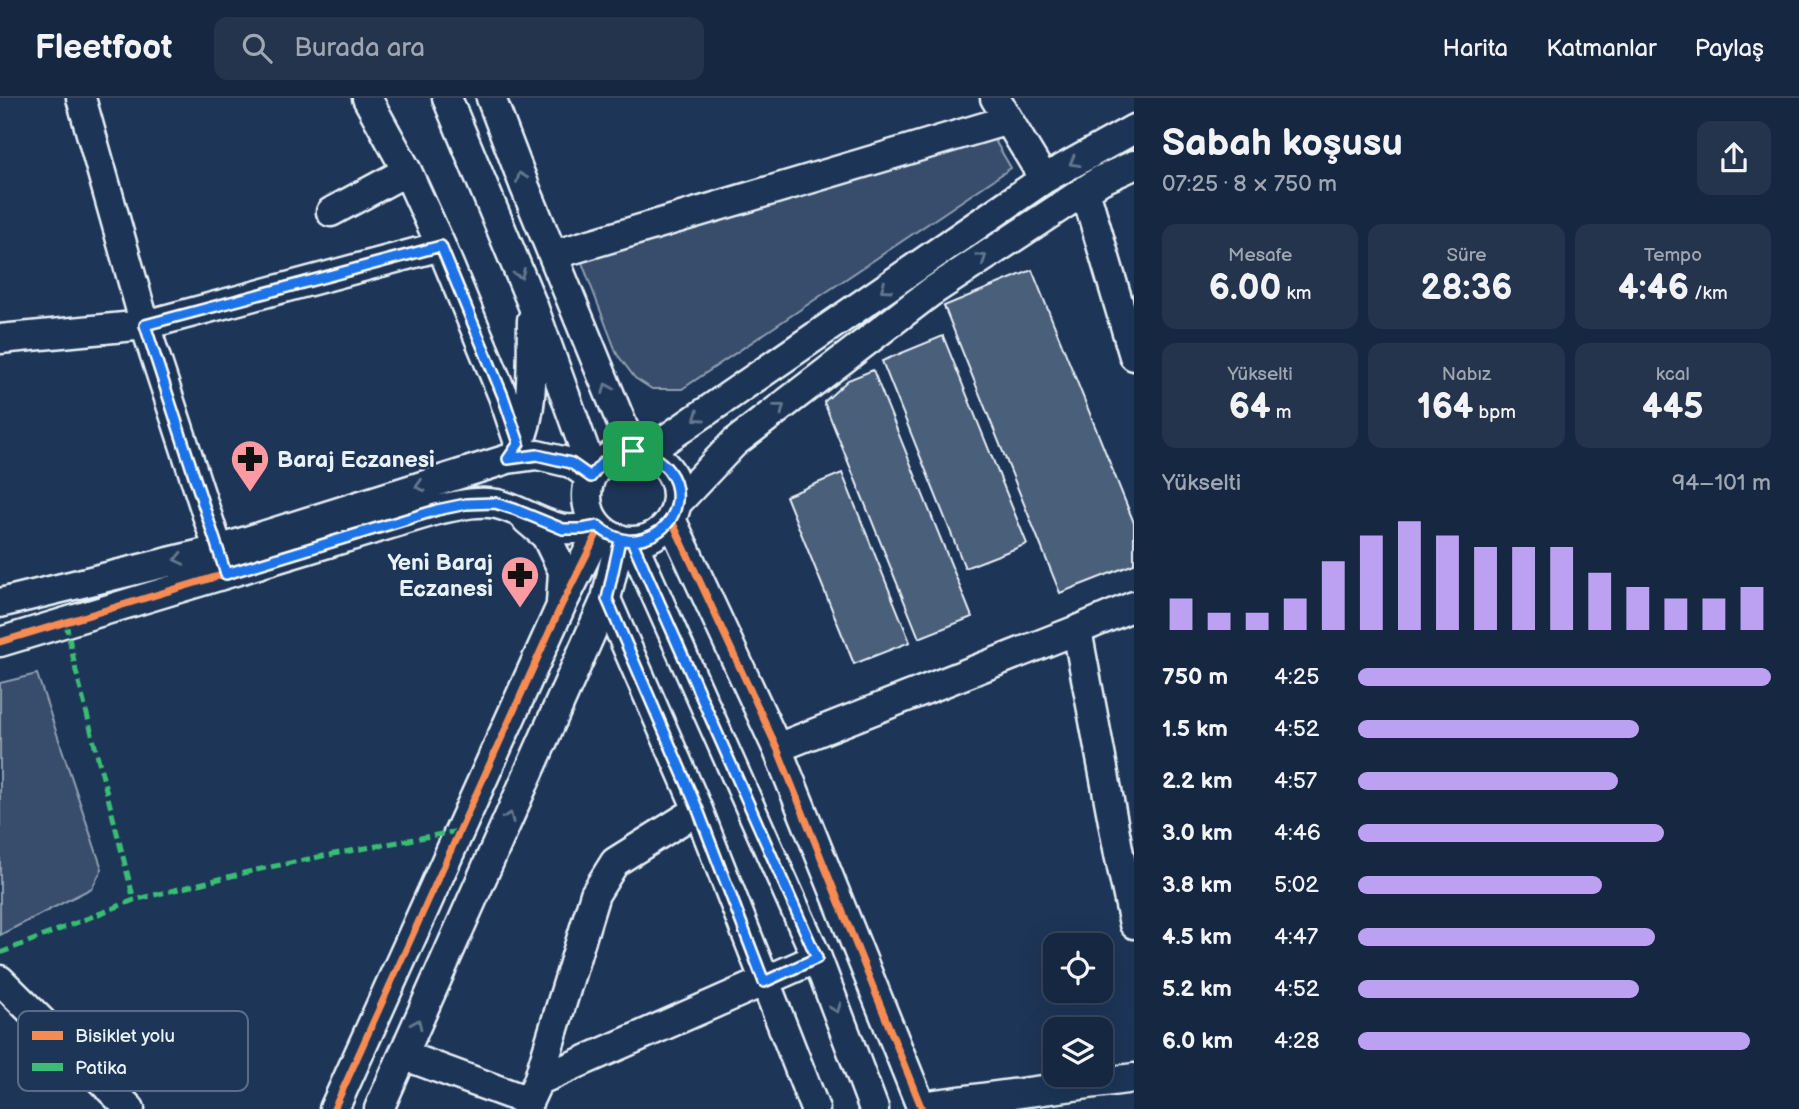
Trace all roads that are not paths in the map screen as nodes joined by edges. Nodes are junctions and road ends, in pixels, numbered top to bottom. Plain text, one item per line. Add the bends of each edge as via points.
1 (81, 98) edge
2 (367, 98) edge
3 (447, 98) edge
4 (491, 98) edge
5 (1001, 109) edge
6 (1134, 129) edge
7 (1134, 165) edge
8 (407, 172) junction
9 (1044, 179) junction
10 (1085, 190) junction
11 (331, 212) dead end
12 (441, 246) junction
13 (553, 255) junction
14 (533, 306) junction
15 (145, 325) junction
16 (0, 339) edge
17 (1134, 356) edge
18 (514, 451) junction
19 (640, 452) junction
20 (592, 475) junction
21 (514, 509) junction
22 (674, 511) junction
23 (613, 534) junction
24 (222, 562) junction
25 (607, 599) junction
26 (0, 603) edge
27 (561, 606) junction
28 (1134, 606) edge
29 (1077, 630) junction
30 (0, 642) edge
31 (778, 748) junction
32 (698, 810) junction
33 (1134, 924) edge
34 (817, 958) junction
35 (0, 980) edge
36 (764, 982) junction
37 (31, 1011) edge
38 (403, 1055) junction
39 (1134, 1078) edge
40 (112, 1091) edge
41 (530, 1097) edge
42 (921, 1107) edge
43 (130, 1109) edge
44 (334, 1109) edge
45 (379, 1109) edge
46 (815, 1109) edge
47 (874, 1109) edge

1 - 15 street
2 - 8 street
3 -> 14 street
13 -> 4 street
5 - 9 street
5 - 13 street
6 -> 9 street
7 - 10 street
8 - 11 street
8 - 12 street
9 -> 19 street
10 - 17 street
22 -> 10 street via 734,443 931,292
12 - 15 street
12 - 18 street via 503,396
19 -> 13 street
14 - 18 street via 530,405
14 - 20 street
15 - 16 street
15 - 24 street
18 - 20 street via 571,463
18 -> 24 street
19 - 20 street via 608,457
19 - 22 street via 658,459 674,478
20 - 23 street via 587,490 591,515
21 - 23 street via 563,529
21 - 24 street via 495,503 466,504
21 - 27 street via 546,536 563,571
22 - 23 street via 661,530 648,538
22 - 31 street
23 - 25 street
23 - 27 street
23 - 34 street
24 -> 26 street
24 - 30 street
25 - 32 street
38 -> 25 street
27 - 44 street
28 - 29 street
29 - 31 street
29 - 33 street
31 - 42 street
32 - 36 street
32 - 41 street via 615,862 595,894
34 - 36 street
34 -> 47 street
35 - 37 street
36 - 41 street
36 - 46 street
38 - 41 street
38 - 45 street
39 - 42 street
40 - 43 street

